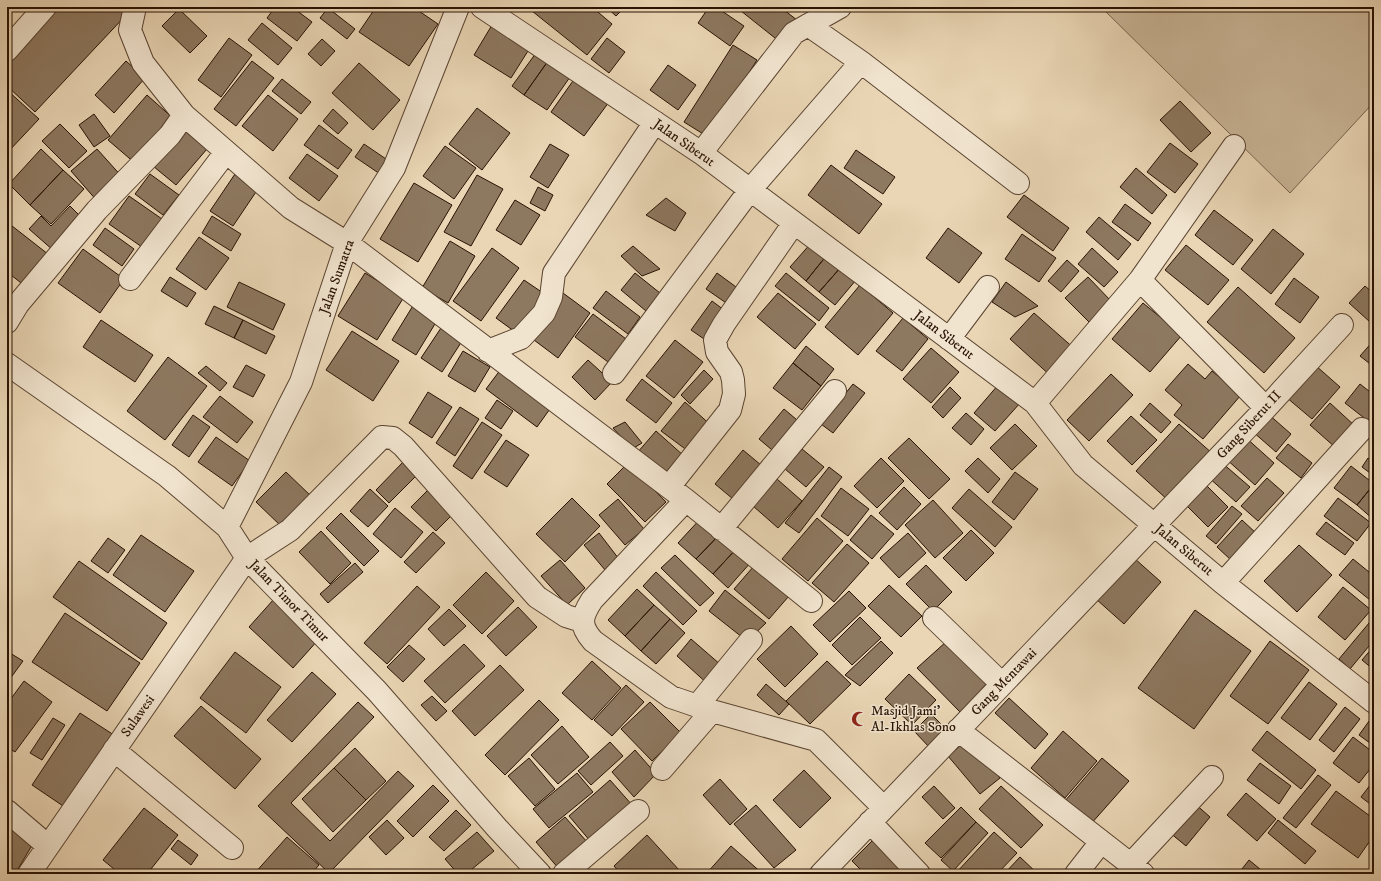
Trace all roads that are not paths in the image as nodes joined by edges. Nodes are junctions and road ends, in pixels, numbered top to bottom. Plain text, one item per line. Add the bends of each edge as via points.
1 (45, 7) edge
2 (135, 7) edge
3 (458, 7) edge
4 (482, 7) edge
5 (830, 10) edge
6 (808, 25) junction
7 (7, 50) edge
8 (861, 62) junction
9 (184, 115) junction
10 (655, 122) junction
11 (1234, 146) dead end
12 (226, 152) junction
13 (701, 153) junction
14 (1018, 182) dead end
15 (750, 190) junction
16 (794, 223) junction
17 (347, 243) junction
18 (130, 279) dead end
19 (1140, 280) junction
20 (988, 287) dead end
21 (7, 322) edge
22 (1342, 325) dead end
23 (949, 338) junction
24 (488, 351) junction
25 (7, 364) edge
26 (614, 373) dead end
27 (835, 391) dead end
28 (1036, 403) junction
29 (1266, 408) junction
30 (1362, 429) dead end
31 (669, 487) junction
32 (686, 500) junction
33 (1154, 525) junction
34 (227, 527) junction
35 (721, 529) junction
36 (247, 558) junction
37 (1223, 583) junction
38 (811, 600) dead end
39 (934, 618) dead end
40 (582, 622) junction
41 (751, 640) dead end
42 (1002, 684) junction
43 (1374, 702) edge
44 (704, 709) junction
45 (958, 730) junction
46 (114, 750) junction
47 (662, 769) dead end
48 (1212, 777) dead end
49 (7, 811) edge
50 (638, 811) dead end
51 (877, 815) junction
52 (1101, 842) junction
53 (48, 846) junction
54 (232, 848) dead end
55 (1137, 869) edge
56 (29, 874) edge
57 (540, 874) edge
58 (564, 874) edge
59 (820, 874) edge
60 (919, 874) edge
61 (1076, 874) edge

1 - 7 street
2 - 9 street via 130,30 143,63
3 - 17 street, Jalan Sumatra via 394,168
4 - 10 street, Jalan Siberut
5 - 6 street
6 - 8 street
6 - 13 street via 787,40
8 - 14 street
8 - 15 street
9 - 12 street
9 - 21 street via 170,136 97,210 18,304
10 - 13 street, Jalan Siberut
10 - 24 street via 554,273 551,297 544,313 521,338
11 - 19 street
12 - 17 street via 291,208
12 - 18 street
13 - 15 street, Jalan Siberut
15 - 16 street, Jalan Siberut
15 - 26 street
16 - 23 street, Jalan Siberut
16 - 31 street via 715,340 717,352 731,372 733,380 734,394 730,410
17 - 24 street
17 - 34 street, Jalan Sumatra via 301,382
19 - 28 street
19 - 29 street
20 - 23 street
22 - 29 street, Gang Siberut II
23 - 28 street, Jalan Siberut
24 - 31 street
25 - 34 street, Jalan Timor Timur via 167,476
27 - 35 street
28 - 33 street, Jalan Siberut via 1083,465
29 - 33 street, Gang Siberut II
30 - 37 street
31 - 32 street
32 - 35 street
32 - 40 street via 592,600
33 - 37 street, Jalan Siberut
33 - 42 street, Gang Mentawai
34 - 36 street, Jalan Timor Timur
35 - 38 street
36 - 40 street via 290,530 382,437 393,438 537,597 566,616
36 - 46 street, Sulawesi
36 - 57 street, Jalan Timor Timur via 377,691
37 - 43 street, Jalan Siberut
39 - 42 street
40 - 44 street via 584,631 593,641 671,697
41 - 44 street
42 - 45 street, Gang Mentawai
44 - 47 street
44 - 51 street via 816,740
45 - 51 street, Gang Mentawai
45 - 52 street
46 - 53 street, Sulawesi
46 - 54 street
48 - 55 street
49 - 53 street
50 - 58 street
51 - 59 street, Gang Mentawai
51 - 60 street
52 - 55 street
52 - 61 street
53 - 56 street, Sulawesi

